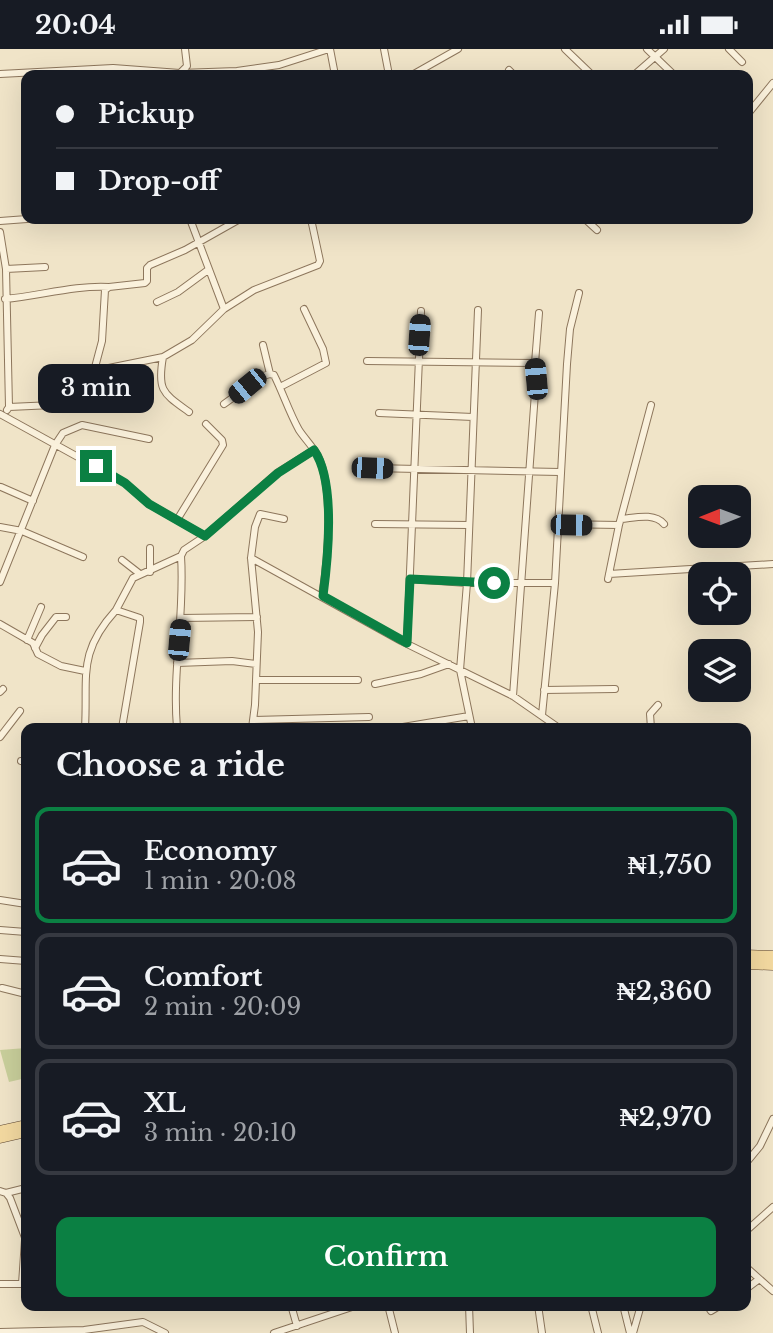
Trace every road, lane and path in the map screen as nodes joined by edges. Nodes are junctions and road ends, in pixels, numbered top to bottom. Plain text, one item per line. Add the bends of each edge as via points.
1 (186, 49) edge
2 (330, 49) edge
3 (384, 49) edge
4 (458, 49) edge
5 (565, 49) edge
6 (646, 49) edge
7 (664, 49) edge
8 (729, 49) edge
9 (655, 57) junction
10 (743, 62) dead end
11 (75, 70) edge
12 (140, 70) edge
13 (183, 70) edge
14 (244, 70) edge
15 (334, 70) edge
16 (388, 70) edge
17 (421, 70) edge
18 (587, 70) edge
19 (640, 70) edge
20 (669, 70) edge
21 (21, 73) edge
22 (0, 74) edge
23 (773, 83) edge
24 (753, 108) edge
25 (21, 219) edge
26 (0, 221) edge
27 (192, 224) edge
28 (231, 224) edge
29 (313, 224) edge
30 (590, 224) edge
31 (597, 230) dead end
32 (0, 232) edge
33 (198, 242) junction
34 (45, 267) dead end
35 (6, 269) junction
36 (208, 270) junction
37 (3, 281) edge
38 (109, 287) junction
39 (579, 293) dead end
40 (5, 299) junction
41 (157, 302) dead end
42 (224, 309) junction
43 (303, 309) dead end
44 (478, 310) dead end
45 (421, 311) dead end
46 (539, 313) dead end
47 (263, 345) dead end
48 (163, 357) junction
49 (418, 360) junction
50 (368, 361) dead end
51 (475, 361) junction
52 (535, 363) junction
53 (94, 370) junction
54 (270, 374) junction
55 (280, 387) junction
56 (224, 404) dead end
57 (651, 405) dead end
58 (9, 407) junction
59 (190, 412) dead end
60 (2, 414) edge
61 (379, 414) dead end
62 (417, 415) junction
63 (472, 417) junction
64 (206, 423) dead end
65 (149, 439) dead end
66 (55, 445) junction
67 (314, 450) junction
68 (372, 468) dead end
69 (414, 470) junction
70 (471, 471) junction
71 (529, 472) junction
72 (560, 473) junction
73 (1, 487) edge
74 (33, 501) junction
75 (284, 519) dead end
76 (177, 520) junction
77 (620, 522) junction
78 (375, 524) dead end
79 (557, 524) junction
80 (664, 524) dead end
81 (413, 525) junction
82 (469, 525) junction
83 (0, 527) edge
84 (22, 531) junction
85 (205, 536) junction
86 (150, 548) dead end
87 (181, 556) junction
88 (82, 557) dead end
89 (251, 558) junction
90 (122, 560) dead end
91 (773, 564) edge
92 (150, 572) junction
93 (140, 575) junction
94 (410, 579) junction
95 (0, 582) edge
96 (467, 583) junction
97 (555, 583) junction
98 (521, 584) junction
99 (323, 596) junction
100 (41, 607) dead end
101 (116, 610) junction
102 (66, 617) dead end
103 (257, 617) junction
104 (181, 618) junction
105 (0, 624) edge
106 (27, 640) junction
107 (407, 643) junction
108 (35, 648) junction
109 (177, 663) junction
110 (256, 664) junction
111 (449, 664) junction
112 (460, 670) junction
113 (85, 671) junction
114 (256, 680) junction
115 (358, 680) dead end
116 (375, 684) dead end
117 (544, 689) junction
118 (615, 689) dead end
119 (513, 697) junction
120 (658, 705) dead end
121 (20, 711) dead end
122 (542, 715) junction
123 (469, 716) junction
124 (369, 717) dead end
125 (253, 720) junction
126 (85, 723) edge
127 (123, 723) edge
128 (177, 723) edge
129 (253, 723) edge
130 (427, 723) edge
131 (471, 723) edge
132 (552, 723) edge
133 (651, 723) edge
134 (0, 737) edge
135 (0, 900) edge
136 (21, 903) edge
137 (0, 930) edge
138 (21, 932) edge
139 (751, 955) edge
140 (773, 956) edge
141 (0, 959) edge
142 (21, 961) edge
143 (751, 964) edge
144 (773, 965) edge
145 (2, 988) dead end
146 (21, 993) edge
147 (773, 1122) edge
148 (21, 1126) edge
149 (0, 1131) edge
150 (21, 1133) edge
151 (0, 1138) edge
152 (751, 1157) edge
153 (21, 1189) edge
154 (3, 1192) edge
155 (773, 1207) edge
156 (21, 1225) edge
157 (751, 1227) edge
158 (751, 1272) edge
159 (758, 1280) junction
160 (0, 1284) edge
161 (21, 1284) edge
162 (751, 1285) edge
163 (773, 1291) edge
164 (293, 1311) edge
165 (341, 1311) edge
166 (390, 1311) edge
167 (469, 1311) edge
168 (539, 1311) edge
169 (592, 1311) edge
170 (625, 1311) edge
171 (639, 1311) edge
172 (297, 1326) junction
173 (0, 1332) edge
174 (283, 1332) edge
175 (165, 1333) edge
176 (274, 1333) edge
177 (395, 1333) edge
178 (470, 1333) edge
179 (542, 1333) edge
180 (598, 1333) edge
181 (631, 1333) edge

1 - 13 street
2 - 14 street
2 - 15 street
3 - 16 street
4 - 17 street
5 - 18 street
6 - 9 street
7 - 9 street
8 - 10 street
9 - 19 street
9 - 20 street
11 - 12 street
21 - 22 street
23 - 24 street
25 - 26 street
27 - 33 street
28 - 33 street
29 - 42 street via 320,263 254,290
30 - 31 street
32 - 35 street
33 - 36 street
33 - 38 street via 150,265 145,283
34 - 35 street
35 - 37 street
36 - 41 street
36 - 42 street
37 - 40 street
38 - 40 street
38 - 53 street via 103,297 102,341
39 - 72 street via 569,340
40 - 58 street
42 - 48 street via 192,340
43 - 55 street via 326,363
44 - 51 street
45 - 49 street
46 - 52 street
47 - 54 street
48 - 53 street
48 - 59 street via 161,388
49 - 50 street
49 - 51 street
49 - 62 street
51 - 52 street
51 - 63 street
52 - 71 street
53 - 58 street via 53,405
54 - 55 street
54 - 56 street
55 - 67 street
57 - 77 street
58 - 60 street
60 - 66 street
61 - 62 street
62 - 63 street
62 - 69 street
63 - 70 street
64 - 76 street via 223,445
65 - 66 street via 82,425 63,433
66 - 74 street
66 - 76 street via 125,483
67 - 85 street via 278,473
67 - 99 street via 322,472 329,535
68 - 69 street
69 - 70 street
69 - 81 street
70 - 71 street
70 - 82 street
71 - 72 street
71 - 98 street
72 - 79 street
73 - 74 street
74 - 84 street
75 - 89 street via 260,514
76 - 85 street
77 - 79 street
77 - 80 street via 653,517
77 - 91 street via 609,577
78 - 81 street
79 - 97 street
81 - 82 street
81 - 94 street
82 - 96 street
83 - 84 street
84 - 88 street
84 - 95 street
85 - 87 street
86 - 92 street
87 - 92 street
87 - 104 street
89 - 99 street
89 - 103 street
90 - 93 street
92 - 93 street
93 - 101 street
94 - 96 street
94 - 107 street
96 - 98 street
96 - 112 street
97 - 98 street
97 - 117 street
98 - 119 street
99 - 107 street
100 - 106 street
101 - 113 street via 90,647
101 - 127 street via 140,618
102 - 108 street via 52,621
103 - 104 street
103 - 110 street
104 - 109 street
105 - 106 street
106 - 108 street
107 - 111 street
108 - 113 street via 38,655 61,666
109 - 110 street
109 - 128 street
110 - 114 street
111 - 112 street
111 - 116 street
112 - 119 street
112 - 123 street
113 - 126 street
114 - 115 street
114 - 125 street
117 - 118 street
117 - 122 street
119 - 122 street
120 - 133 street via 650,715
121 - 134 street
122 - 132 street
123 - 130 street
123 - 131 street
124 - 125 street
125 - 129 street
135 - 136 street
137 - 138 street
139 - 140 main road
141 - 142 street
143 - 144 main road
145 - 146 street
147 - 152 street
148 - 149 main road
150 - 151 main road
153 - 154 street
154 - 156 street
155 - 157 street
158 - 159 street
159 - 162 street
159 - 163 street
160 - 161 street
164 - 172 street
165 - 172 street
166 - 177 street
167 - 178 street
168 - 179 street
169 - 180 street
170 - 181 street
171 - 181 street
172 - 174 street
173 - 175 street via 84,1330 142,1322
174 - 176 street

